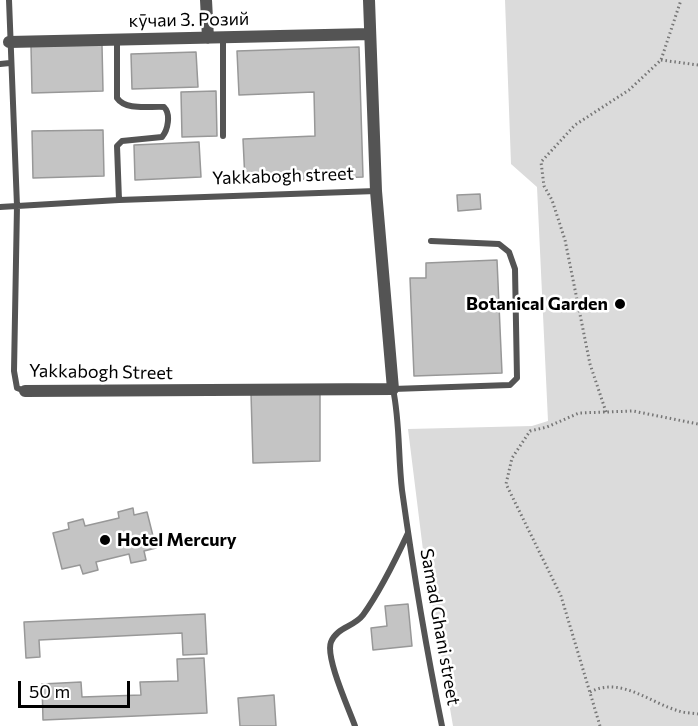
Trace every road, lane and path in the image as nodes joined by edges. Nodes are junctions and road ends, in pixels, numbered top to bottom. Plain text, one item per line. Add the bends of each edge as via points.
1 (9, 0) edge
2 (206, 0) edge
3 (369, 0) edge
4 (681, 0) edge
5 (370, 34) junction
6 (208, 38) junction
7 (223, 38) junction
8 (117, 40) junction
9 (9, 42) junction
10 (660, 60) junction
11 (10, 63) junction
12 (0, 64) edge
13 (698, 65) edge
14 (224, 136) dead end
15 (376, 191) junction
16 (119, 200) junction
17 (17, 206) junction
18 (0, 207) edge
19 (431, 241) dead end
20 (393, 389) junction
21 (25, 391) joint
22 (606, 412) junction
23 (698, 424) edge
24 (408, 533) junction
25 (590, 692) junction
26 (698, 714) edge
27 (355, 726) edge
28 (442, 726) edge
29 (600, 726) edge

1 - 9 lane, Yakkabogh Street
2 - 6 street
3 - 5 street, Yakkabogh street
4 - 10 path
5 - 7 street, кӯчаи З. Розий
5 - 15 street, Yakkabogh street
6 - 7 street, кӯчаи З. Розий
6 - 8 street, кӯчаи З. Розий
7 - 14 lane
8 - 9 street, кӯчаи З. Розий
8 - 16 lane via 120,103 164,107 168,116 162,137 122,141 117,146
9 - 11 lane, Yakkabogh Street
10 - 13 path
10 - 22 path via 629,90 575,125 541,162 544,186 565,240 590,364
11 - 12 lane
11 - 17 lane, Yakkabogh Street
15 - 16 lane, Yakkabogh street
15 - 20 street
16 - 17 lane, Yakkabogh street
17 - 18 lane, Yakkabogh street
17 - 21 lane, Yakkabogh Street via 14,371 17,388
19 - 20 lane via 499,244 509,252 514,269 517,378 510,385 495,387
20 - 21 street, Yakkabogh Street
20 - 24 lane, Samad Ghani street
22 - 23 path via 633,411
22 - 25 path via 579,413 530,431 512,458 506,484 561,596
24 - 27 lane, Samad Ghani street via 361,618 339,630 331,642 330,656
24 - 28 lane, Samad Ghani street
25 - 26 path via 600,687 625,688 679,711
25 - 29 path

